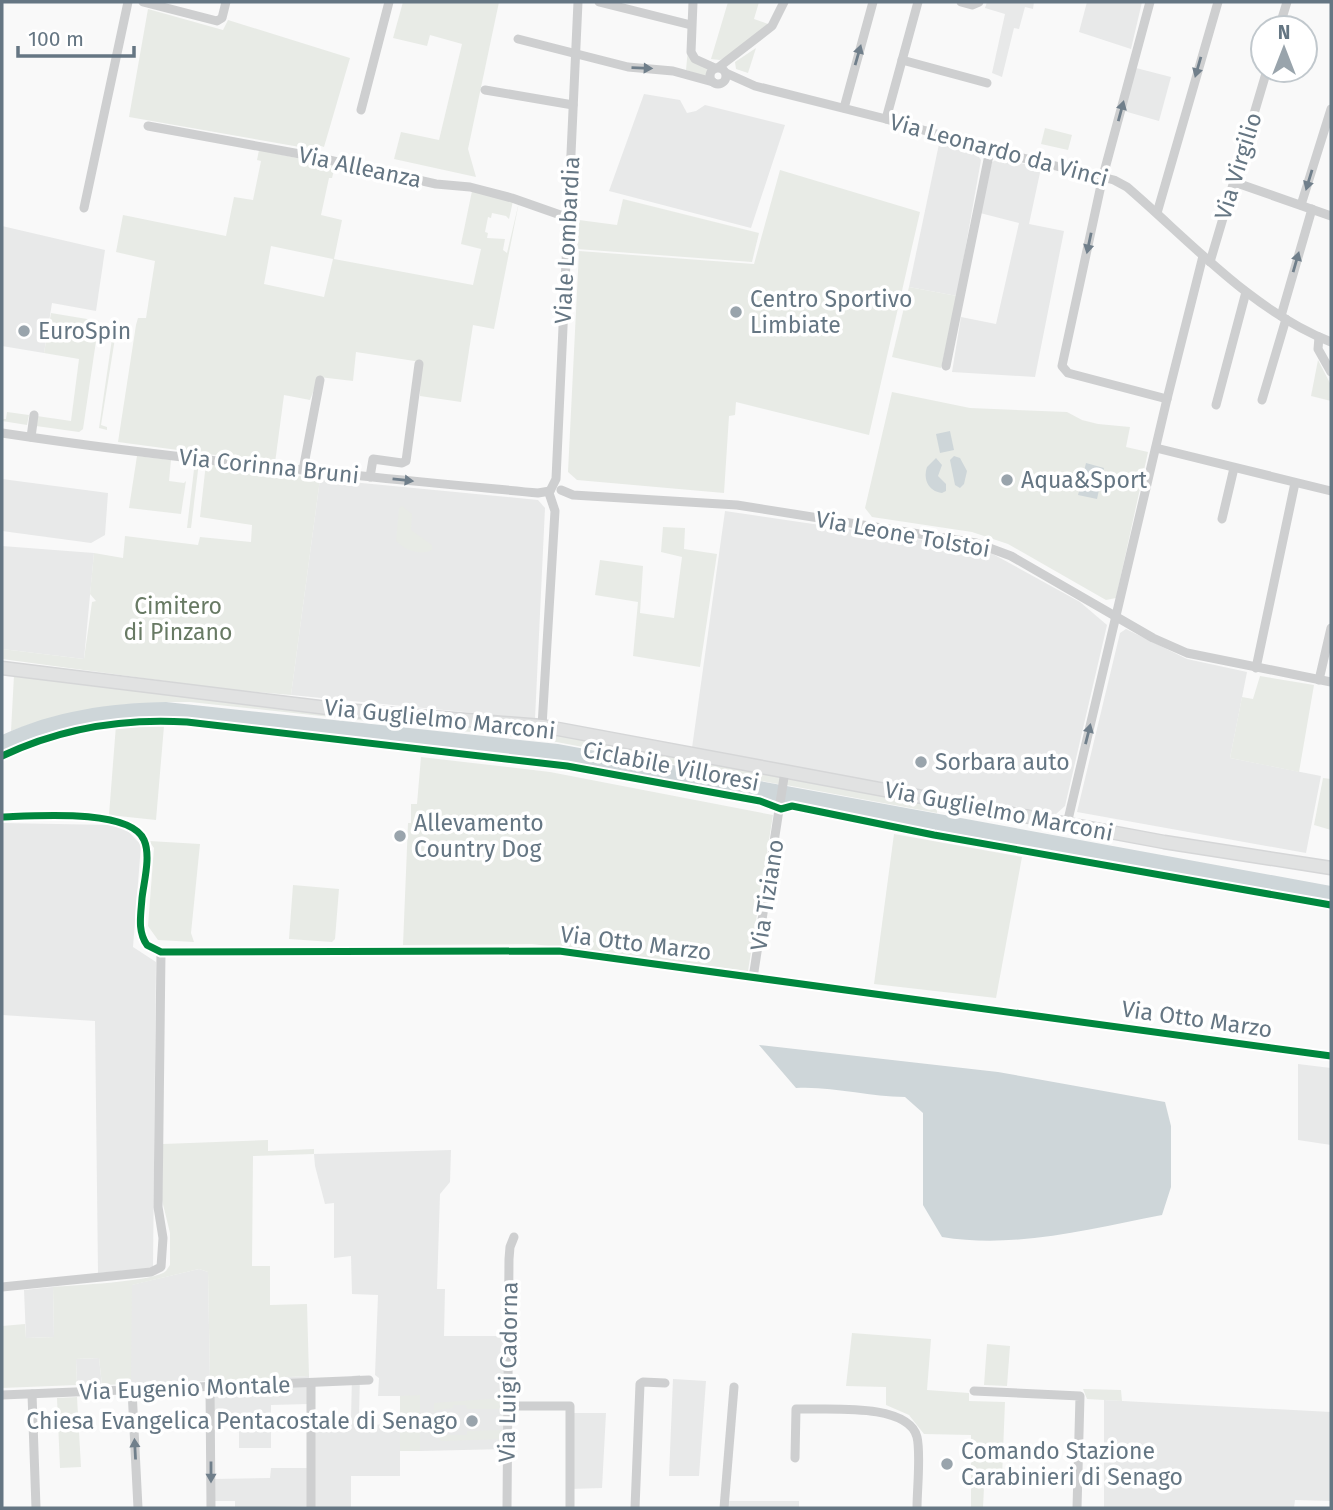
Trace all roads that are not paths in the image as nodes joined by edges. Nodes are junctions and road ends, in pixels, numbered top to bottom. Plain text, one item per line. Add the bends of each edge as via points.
1 (128, 2) edge
2 (143, 2) edge
3 (226, 2) edge
4 (389, 2) edge
5 (578, 2) edge
6 (599, 2) edge
7 (693, 2) edge
8 (784, 2) edge
9 (873, 2) edge
10 (918, 2) edge
11 (961, 2) edge
12 (979, 2) edge
13 (1150, 2) edge
14 (1218, 2) edge
15 (156, 3) edge
16 (616, 4) edge
17 (691, 25) junction
18 (518, 39) dead end
19 (575, 53) junction
20 (902, 60) junction
21 (720, 74) junction
22 (988, 83) dead end
23 (1263, 84) edge
24 (485, 90) dead end
25 (573, 106) junction
26 (844, 108) junction
27 (1331, 109) edge
28 (361, 110) dead end
29 (886, 119) junction
30 (148, 126) dead end
31 (990, 150) junction
32 (1103, 176) junction
33 (1234, 182) junction
34 (1301, 205) junction
35 (84, 208) dead end
36 (1312, 209) junction
37 (1157, 213) junction
38 (1331, 216) edge
39 (569, 218) junction
40 (1206, 259) junction
41 (1246, 292) junction
42 (1283, 317) junction
43 (1318, 337) junction
44 (1331, 340) edge
45 (1324, 359) junction
46 (419, 364) dead end
47 (946, 366) dead end
48 (1331, 372) edge
49 (320, 380) dead end
50 (1167, 399) junction
51 (1262, 400) dead end
52 (1216, 405) dead end
53 (34, 415) dead end
54 (2, 433) edge
55 (31, 438) junction
56 (1156, 449) junction
57 (1234, 468) junction
58 (303, 470) junction
59 (370, 477) junction
60 (1295, 483) junction
61 (1331, 491) edge
62 (556, 493) junction
63 (1222, 519) dead end
64 (1116, 617) junction
65 (1331, 628) edge
66 (2, 668) edge
67 (1256, 668) junction
68 (1319, 680) junction
69 (1331, 682) edge
70 (542, 726) junction
71 (785, 776) junction
72 (2, 817) edge
73 (1066, 824) junction
74 (1331, 868) edge
75 (161, 952) junction
76 (753, 978) junction
77 (1331, 1055) edge
78 (514, 1237) dead end
79 (2, 1287) edge
80 (369, 1380) dead end
81 (311, 1382) junction
82 (665, 1383) dead end
83 (210, 1387) junction
84 (734, 1387) dead end
85 (132, 1390) junction
86 (974, 1391) dead end
87 (32, 1394) junction
88 (2, 1395) edge
89 (507, 1406) junction
90 (795, 1458) dead end
91 (36, 1508) edge
92 (138, 1508) edge
93 (211, 1508) edge
94 (311, 1508) edge
95 (507, 1508) edge
96 (570, 1508) edge
97 (635, 1508) edge
98 (724, 1508) edge
99 (918, 1508) edge
100 (1077, 1508) edge

1 - 35 street
2 - 15 street
3 - 15 street via 219,21
4 - 28 street
5 - 19 street, Viale Lombardia
6 - 16 street
7 - 17 street
8 - 21 street via 775,24 729,59
26 -> 9 street
10 - 20 street
11 - 12 street
32 -> 13 street
14 -> 37 street
16 - 17 street
17 - 21 street via 693,56
18 - 19 street, Via Leonardo da Vinci
19 -> 21 street, Via Leonardo da Vinci via 628,67
19 - 25 street, Viale Lombardia
20 - 22 street
20 - 29 street
21 - 26 street, Via Leonardo da Vinci
23 - 33 street, Via Virgilio
24 - 25 street
25 - 39 street, Viale Lombardia
26 - 29 street, Via Leonardo da Vinci
27 -> 34 street
29 - 31 street, Via Leonardo da Vinci
30 - 39 street, Via Alleanza via 470,187
31 - 32 street, Via Leonardo da Vinci
31 - 47 street
32 - 37 street, Via Leonardo da Vinci via 1127,187
32 -> 50 street via 1063,369
33 - 34 street
33 - 40 street, Via Virgilio
34 - 36 street
36 - 38 street
42 -> 36 street
37 - 40 street, Via Leonardo da Vinci
39 - 62 street, Viale Lombardia
40 - 41 street, Via Leonardo da Vinci
40 - 50 street
41 - 42 street, Via Leonardo da Vinci
41 - 52 street
42 - 43 street, Via Leonardo da Vinci
42 - 51 street
43 - 44 street, Via Leonardo da Vinci
43 - 45 street
44 - 45 street, Via Leonardo da Vinci
45 - 48 street
46 - 59 street via 406,461 373,459
49 - 58 street
50 - 56 street
53 - 55 street
54 - 55 street, Via Corinna Bruni
55 - 58 street, Via Corinna Bruni
56 - 57 street
56 - 64 street
57 - 60 street
57 - 63 street
58 - 59 street, Via Corinna Bruni
59 -> 62 street, Via Corinna Bruni
60 - 61 street
60 - 67 street
62 - 64 street, Via Leone Tolstoi via 737,505 976,543 1011,556
62 - 70 street, Viale Lombardia
64 - 67 street, Via Leone Tolstoi via 1187,653
73 -> 64 street
65 - 68 street
66 - 70 street, Via Guglielmo Marconi via 317,707
67 - 68 street, Via Leone Tolstoi
68 - 69 street, Via Leone Tolstoi
70 - 71 street, Via Guglielmo Marconi
71 - 73 street, Via Guglielmo Marconi
71 - 76 street, Via Tiziano
72 - 75 street via 85,816 134,827 144,838 146,853 140,930 147,945
73 - 74 street, Via Guglielmo Marconi
75 - 76 street, Via Otto Marzo via 547,950
75 - 79 street via 161,1267 151,1272
76 - 77 street, Via Otto Marzo
78 - 89 street, Via Luigi Cadorna via 509,1259
80 - 81 street, Via Eugenio Montale
81 - 83 street, Via Eugenio Montale
81 - 94 street
82 - 97 street via 640,1384
83 - 85 street, Via Eugenio Montale
83 -> 93 street
84 - 98 street
85 - 87 street, Via Eugenio Montale
92 -> 85 street
86 - 100 street via 1080,1396
87 - 88 street, Via Eugenio Montale
87 - 91 street
89 - 95 street, Via Luigi Cadorna
89 - 96 street via 570,1406
90 - 99 street via 796,1409 887,1412 903,1418 917,1438

